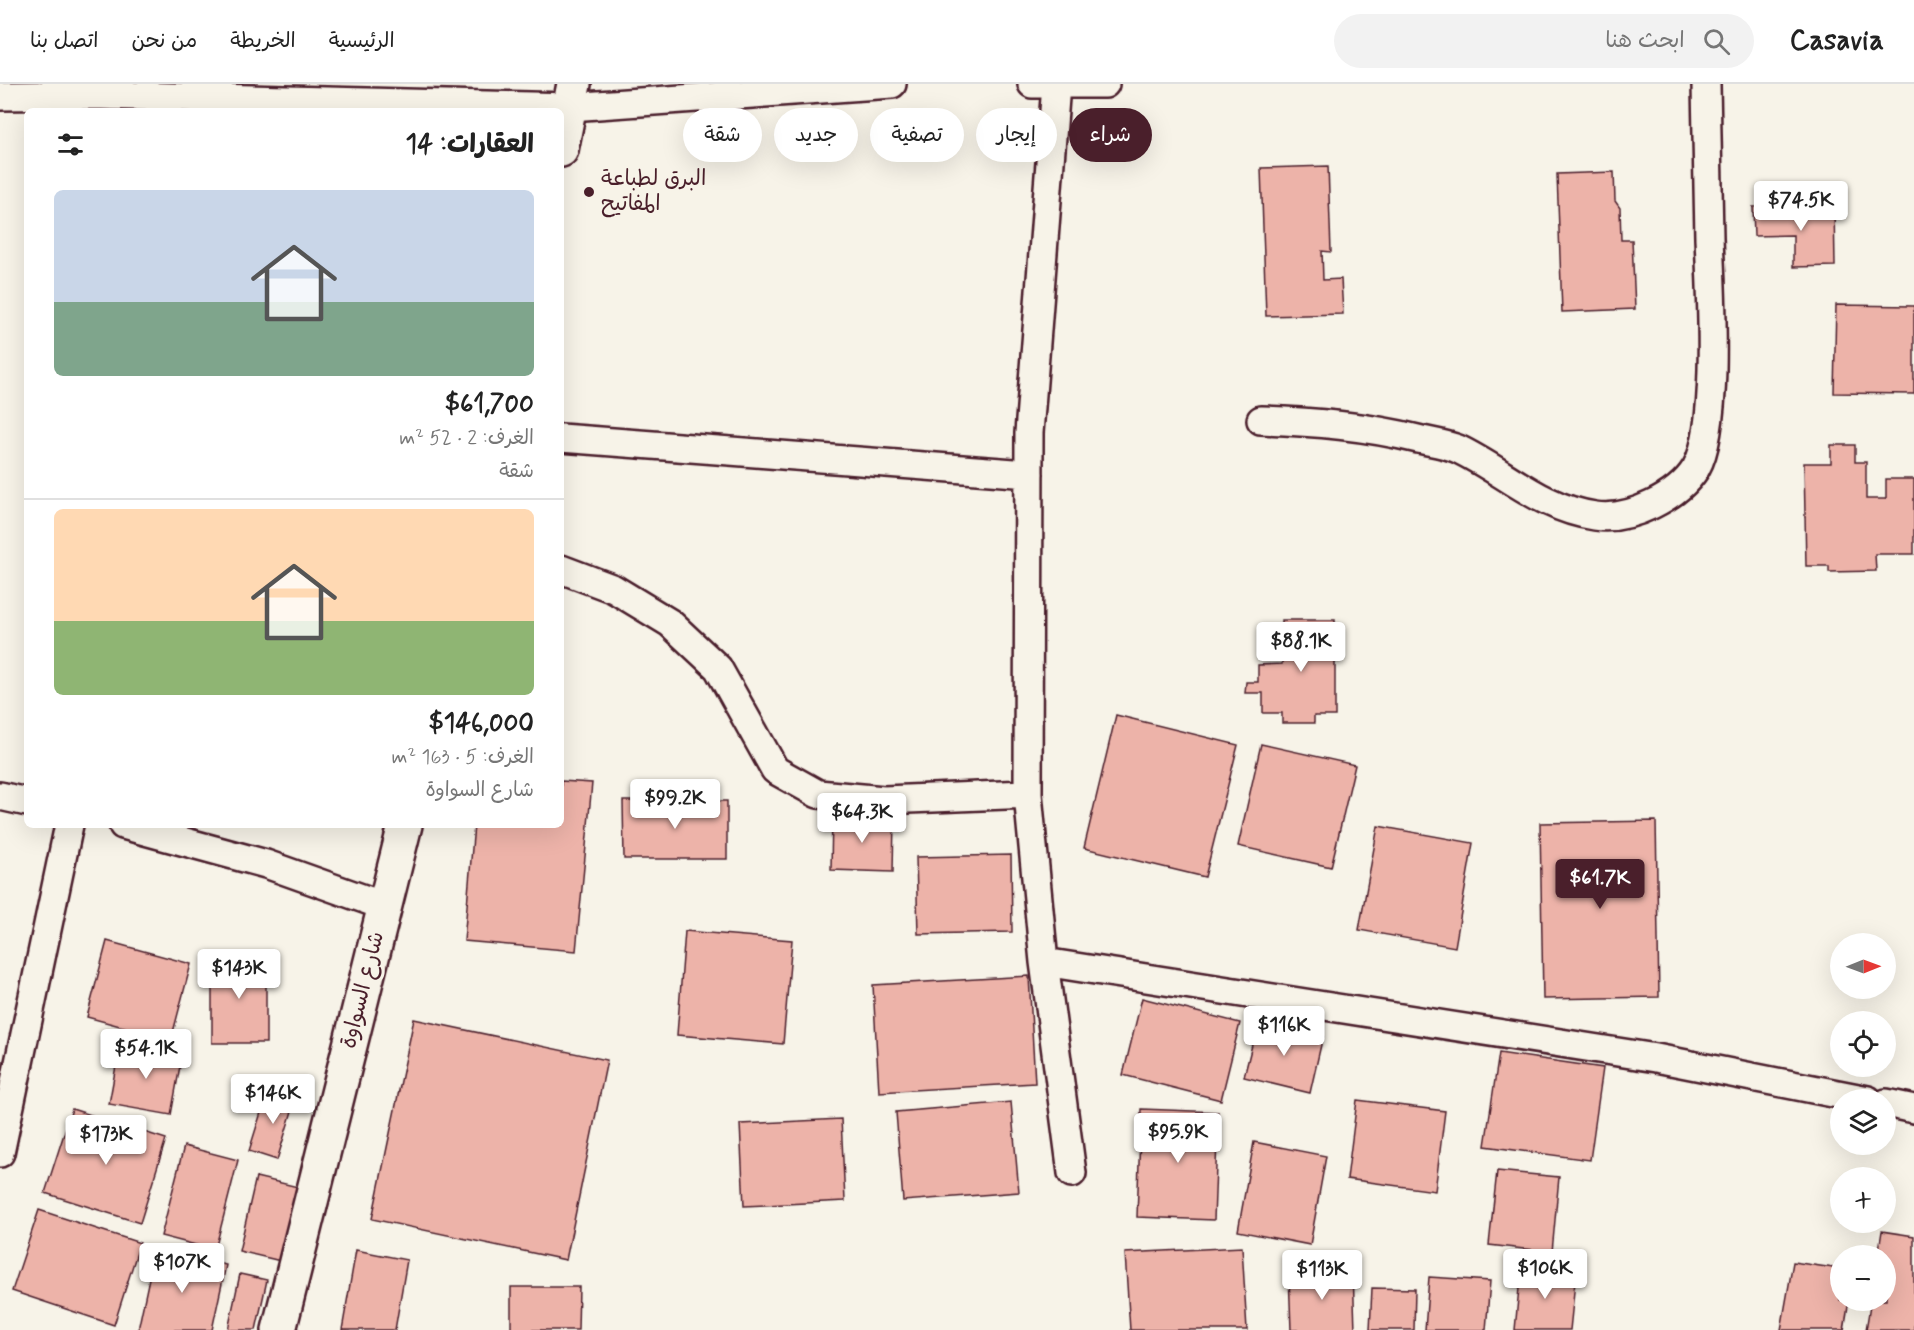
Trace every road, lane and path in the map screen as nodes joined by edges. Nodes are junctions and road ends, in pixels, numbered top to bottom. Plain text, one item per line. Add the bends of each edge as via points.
1 (892, 84) edge
2 (1105, 84) edge
3 (1706, 84) edge
4 (1044, 85) edge
5 (92, 89) edge
6 (0, 96) edge
7 (572, 96) edge
8 (564, 135) edge
9 (1261, 420) dead end
10 (564, 438) edge
11 (1029, 474) junction
12 (564, 570) edge
13 (1028, 794) junction
14 (0, 796) edge
15 (24, 801) edge
16 (68, 828) edge
17 (134, 828) edge
18 (404, 828) edge
19 (384, 906) junction
20 (1044, 962) junction
21 (1830, 1092) edge
22 (1896, 1105) edge
23 (1914, 1109) edge
24 (0, 1153) edge
25 (1072, 1173) dead end
26 (279, 1330) edge

1 - 7 street
2 - 4 street
3 - 9 street via 1711,377 1706,436 1697,466 1679,488 1638,512 1596,517 1538,498 1455,448 1388,432
4 - 11 street
5 - 6 street
5 - 7 street
7 - 8 street
10 - 11 street
11 - 13 street
12 - 13 street via 614,589 670,623 718,668 775,770 818,794 884,800
13 - 20 street
14 - 15 street
16 - 24 street
17 - 19 street via 266,864
18 - 19 street, شارع السواوة
19 - 26 street, شارع السواوة
20 - 21 street via 1656,1058
20 - 25 street
22 - 23 street

